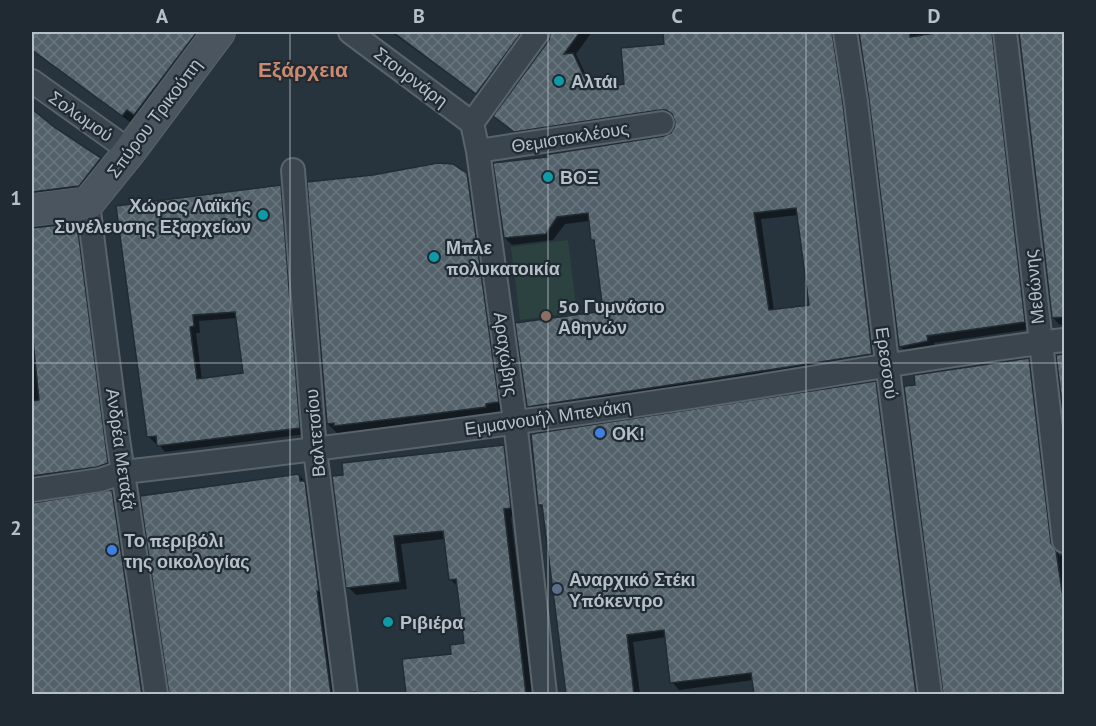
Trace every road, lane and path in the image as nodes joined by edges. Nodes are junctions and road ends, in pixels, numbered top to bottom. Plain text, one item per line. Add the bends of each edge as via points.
1 (219, 32) edge
2 (350, 32) edge
3 (538, 32) edge
4 (845, 32) edge
5 (1005, 32) edge
6 (375, 39) edge
7 (32, 81) edge
8 (472, 123) junction
9 (662, 123) dead end
10 (130, 151) junction
11 (478, 151) junction
12 (293, 170) dead end
13 (88, 203) junction
14 (32, 210) edge
15 (1065, 340) edge
16 (1040, 343) junction
17 (888, 365) junction
18 (515, 421) junction
19 (315, 450) junction
20 (124, 472) junction
21 (32, 490) edge
22 (1065, 542) edge
23 (156, 694) edge
24 (346, 694) edge
25 (545, 694) edge
26 (930, 694) edge

1 - 10 street, Σπύρου Τρικούπη
2 - 6 street, Στουρνάρη
3 - 8 street
4 - 17 street, Ερεσσού
5 - 16 street, Μεθώνης
6 - 8 street, Στουρνάρη
7 - 10 street, Σολωμού
8 - 11 street, Αραχώβης
9 - 11 street, Θεμιστοκλέους
10 - 13 street, Σπύρου Τρικούπη
11 - 18 street, Αραχώβης
12 - 19 street, Βαλτετσίου
13 - 14 street
13 - 20 street, Ανδρέα Μεταξά
15 - 16 street, Εμμανουήλ Μπενάκη
16 - 17 street, Εμμανουήλ Μπενάκη
16 - 22 street, Μεθώνης
17 - 18 street, Εμμανουήλ Μπενάκη
17 - 26 street, Ερεσσού
18 - 19 street, Εμμανουήλ Μπενάκη
18 - 25 street, Αραχώβης
19 - 20 street, Εμμανουήλ Μπενάκη
19 - 24 street, Βαλτετσίου
20 - 21 street, Εμμανουήλ Μπενάκη via 100,480
20 - 23 street, Ανδρέα Μεταξά

